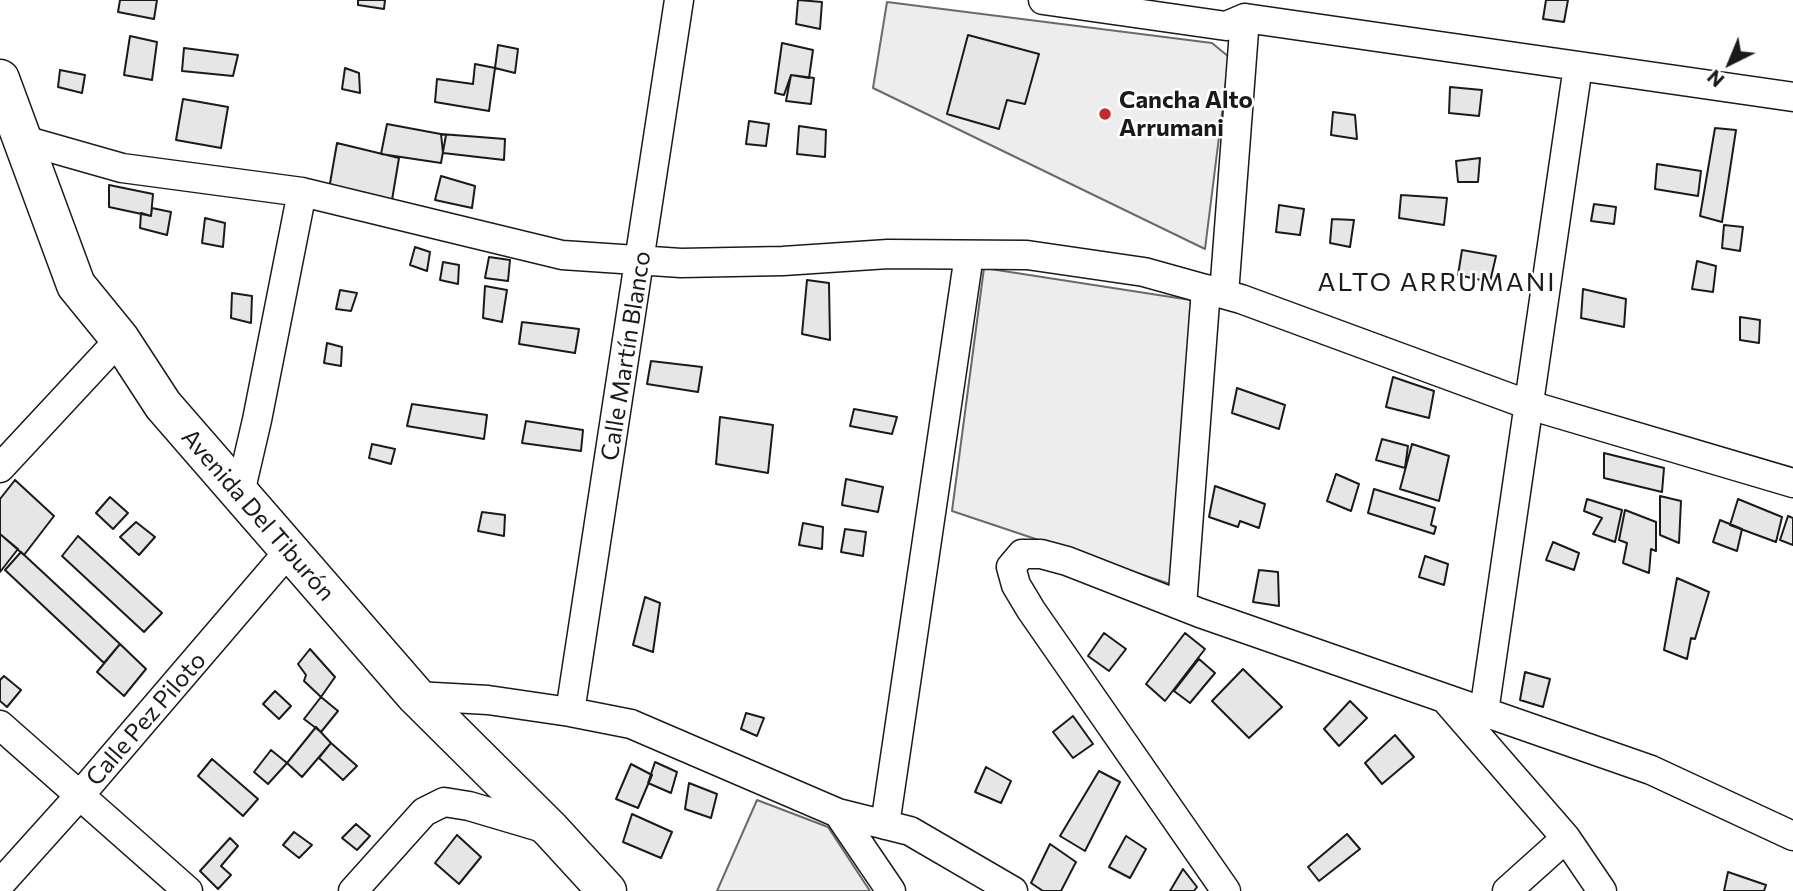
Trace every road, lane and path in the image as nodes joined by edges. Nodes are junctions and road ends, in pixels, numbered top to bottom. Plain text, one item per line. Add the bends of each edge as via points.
1 (679, 0) edge
2 (1043, 0) edge
3 (1233, 15) edge
4 (1578, 66) junction
5 (0, 79) edge
6 (1793, 97) edge
7 (20, 139) junction
8 (302, 192) junction
9 (969, 255) junction
10 (641, 260) junction
11 (1215, 291) junction
12 (120, 339) junction
13 (1529, 405) junction
14 (0, 468) edge
15 (1793, 483) edge
16 (240, 493) junction
17 (289, 551) junction
18 (1182, 607) junction
19 (416, 696) junction
20 (1447, 700) junction
21 (570, 712) junction
22 (1484, 712) junction
23 (0, 725) edge
24 (80, 795) junction
25 (838, 813) junction
26 (885, 825) junction
27 (551, 830) junction
28 (1793, 836) edge
29 (1566, 838) junction
30 (0, 884) edge
31 (188, 891) edge
32 (353, 891) edge
33 (607, 891) edge
34 (891, 891) edge
35 (1013, 891) edge
36 (1226, 891) edge
37 (1507, 891) edge
38 (1602, 891) edge

1 - 10 street, Calle Martín Blanco
2 - 3 street
3 - 4 street
3 - 11 street
4 - 6 street
4 - 13 street
5 - 7 street, Avenida Del Tiburón
7 - 8 street via 122,168
7 - 12 street, Avenida Del Tiburón via 76,285
8 - 10 street via 562,255
8 - 16 street
9 - 10 street via 681,263
9 - 11 street via 1027,256 1131,270
9 - 26 street
10 - 21 street, Calle Martín Blanco
11 - 13 street
11 - 18 street
12 - 14 street
12 - 16 street, Avenida Del Tiburón via 163,405
13 - 15 street
13 - 22 street
16 - 17 street, Avenida Del Tiburón
17 - 19 street, Avenida Del Tiburón
17 - 24 street, Calle Pez Piloto
18 - 20 street
18 - 36 street via 1041,554 1022,554 1011,567 1031,610
19 - 21 street
19 - 27 street, Avenida Del Tiburón
20 - 22 street
20 - 29 street
21 - 25 street via 631,724
22 - 28 street via 1651,770
23 - 24 street
24 - 30 street, Calle Pez Piloto
24 - 31 street
25 - 26 street
25 - 34 street
26 - 35 street via 910,831
27 - 32 street via 443,802 424,812
27 - 33 street, Avenida Del Tiburón
29 - 37 street
29 - 38 street

